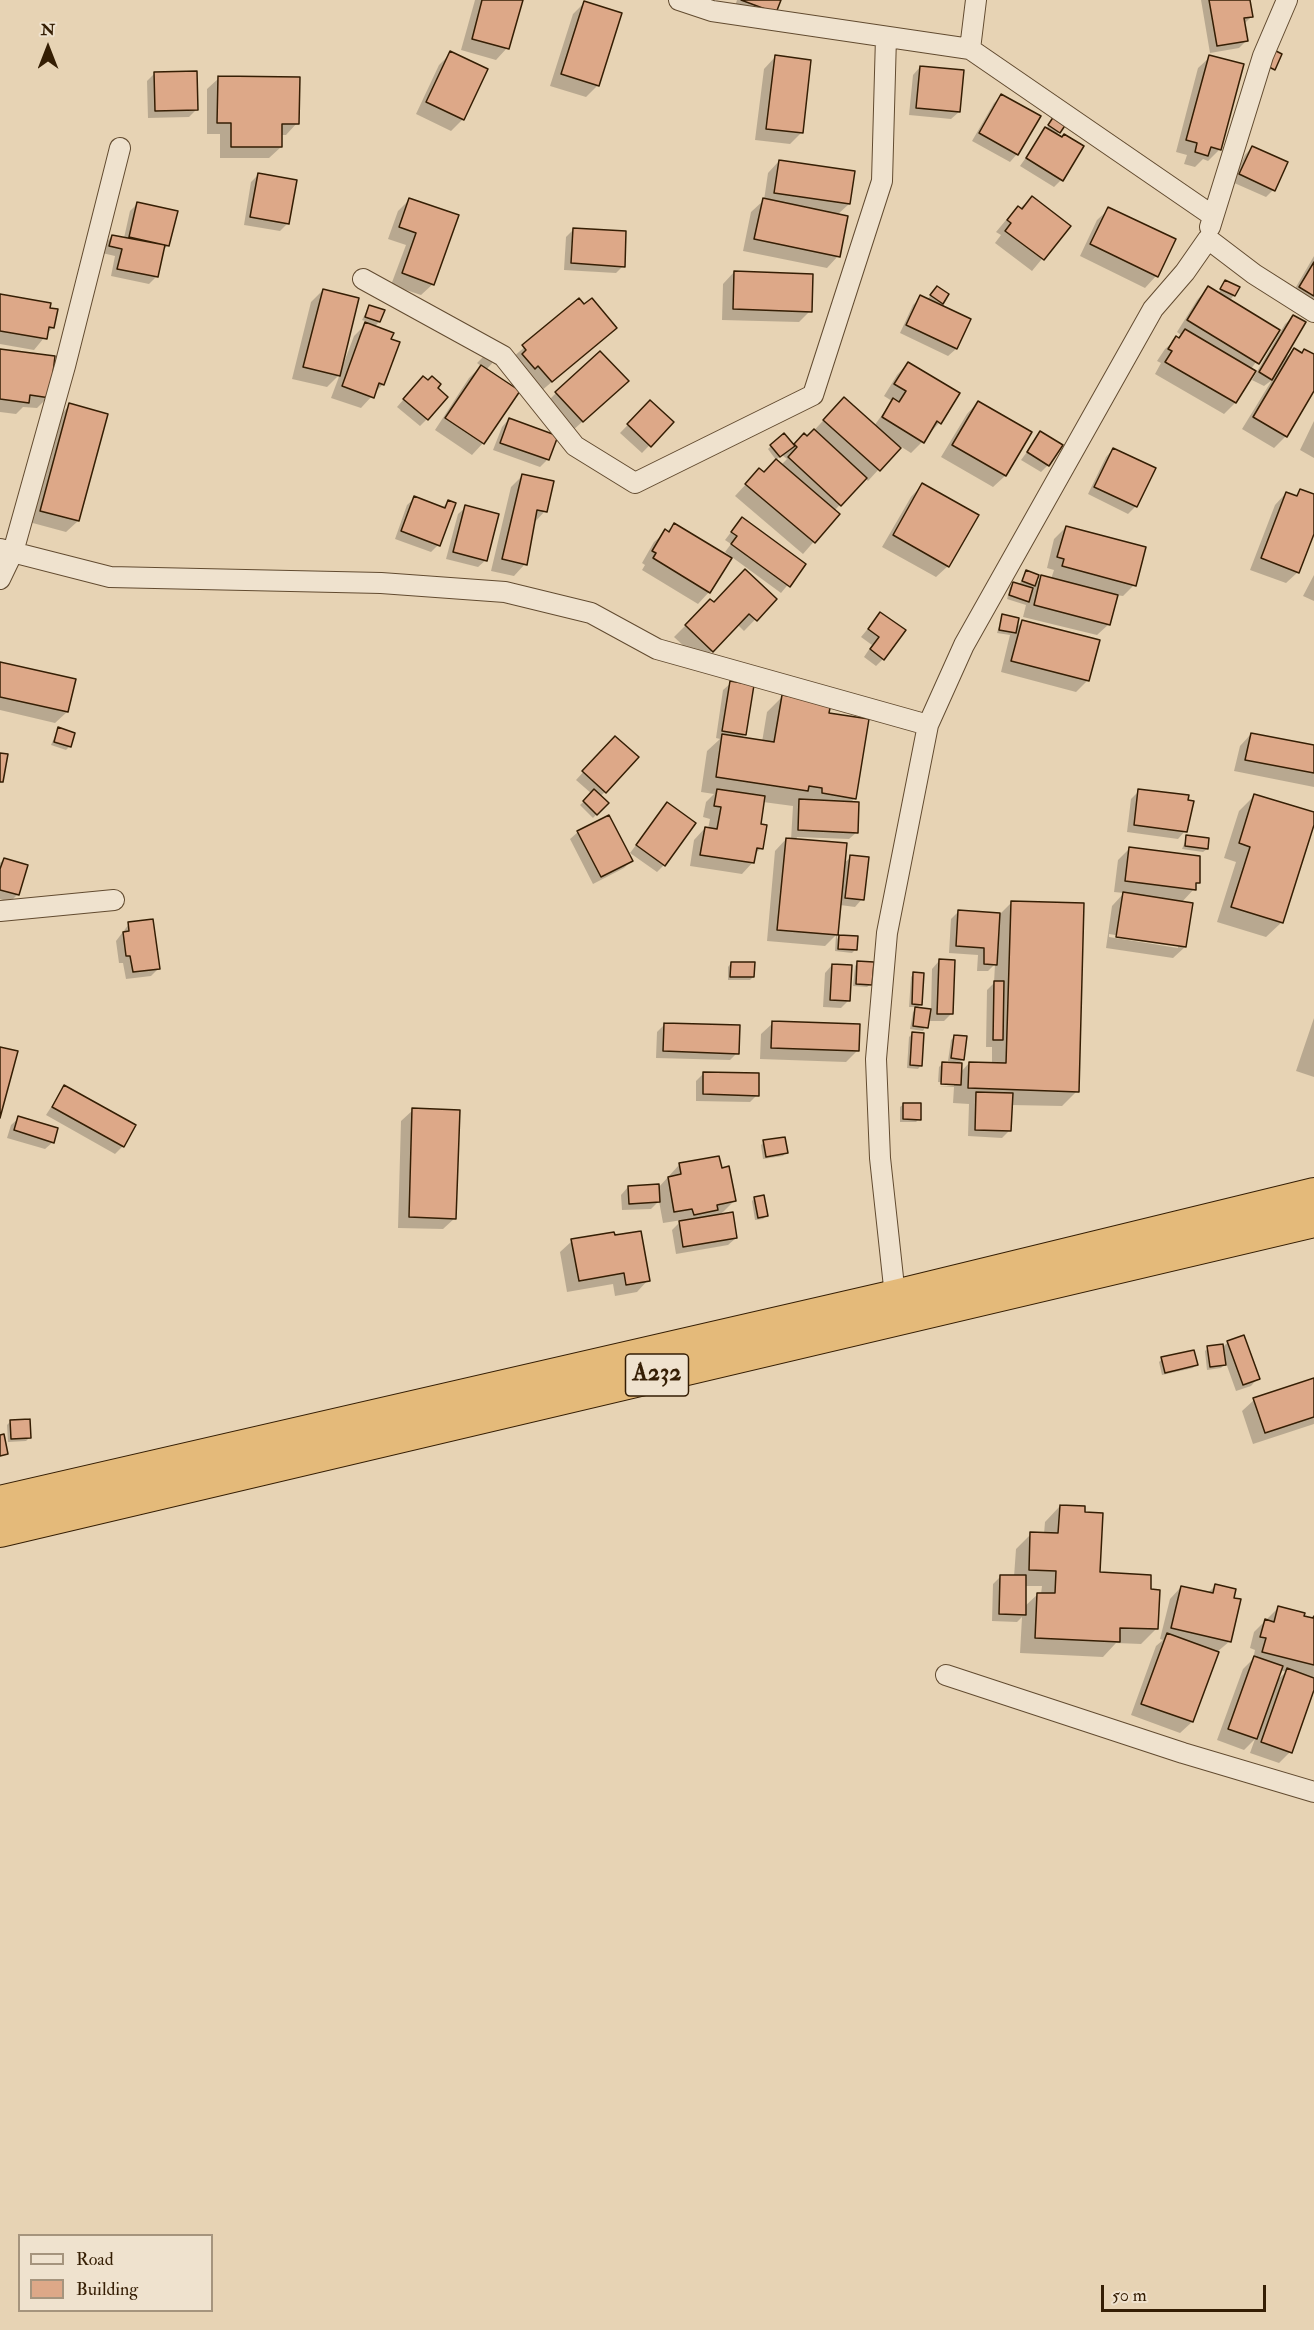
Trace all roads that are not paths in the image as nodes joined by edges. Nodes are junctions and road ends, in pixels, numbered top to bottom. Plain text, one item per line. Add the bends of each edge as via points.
1 (679, 0) edge
2 (976, 0) edge
3 (1287, 0) edge
4 (886, 37) junction
5 (970, 49) junction
6 (120, 148) dead end
7 (1213, 216) junction
8 (1208, 238) junction
9 (363, 279) dead end
10 (1314, 312) edge
11 (6, 550) edge
12 (0, 579) edge
13 (928, 724) junction
14 (114, 900) dead end
15 (0, 911) edge
16 (1314, 1194) edge
17 (1314, 1221) edge
18 (895, 1296) junction
19 (0, 1502) edge
20 (0, 1531) edge
21 (946, 1675) dead end
22 (1314, 1792) edge

1 - 4 street via 712,11
2 - 5 street
3 - 7 street via 1263,57
4 - 5 street
4 - 9 street via 882,181 813,395 635,483 575,446 503,356
5 - 7 street
6 - 11 street via 65,366
7 - 8 street
8 - 10 street via 1254,274
8 - 13 street via 1185,273 1153,309 964,645
11 - 12 street
11 - 13 street via 110,577 381,583 505,592 591,613 657,649
13 - 18 street via 887,933 876,1059 880,1158
14 - 15 street
16 - 18 highway, A232
17 - 20 highway, A232
18 - 19 highway, A232
21 - 22 street

